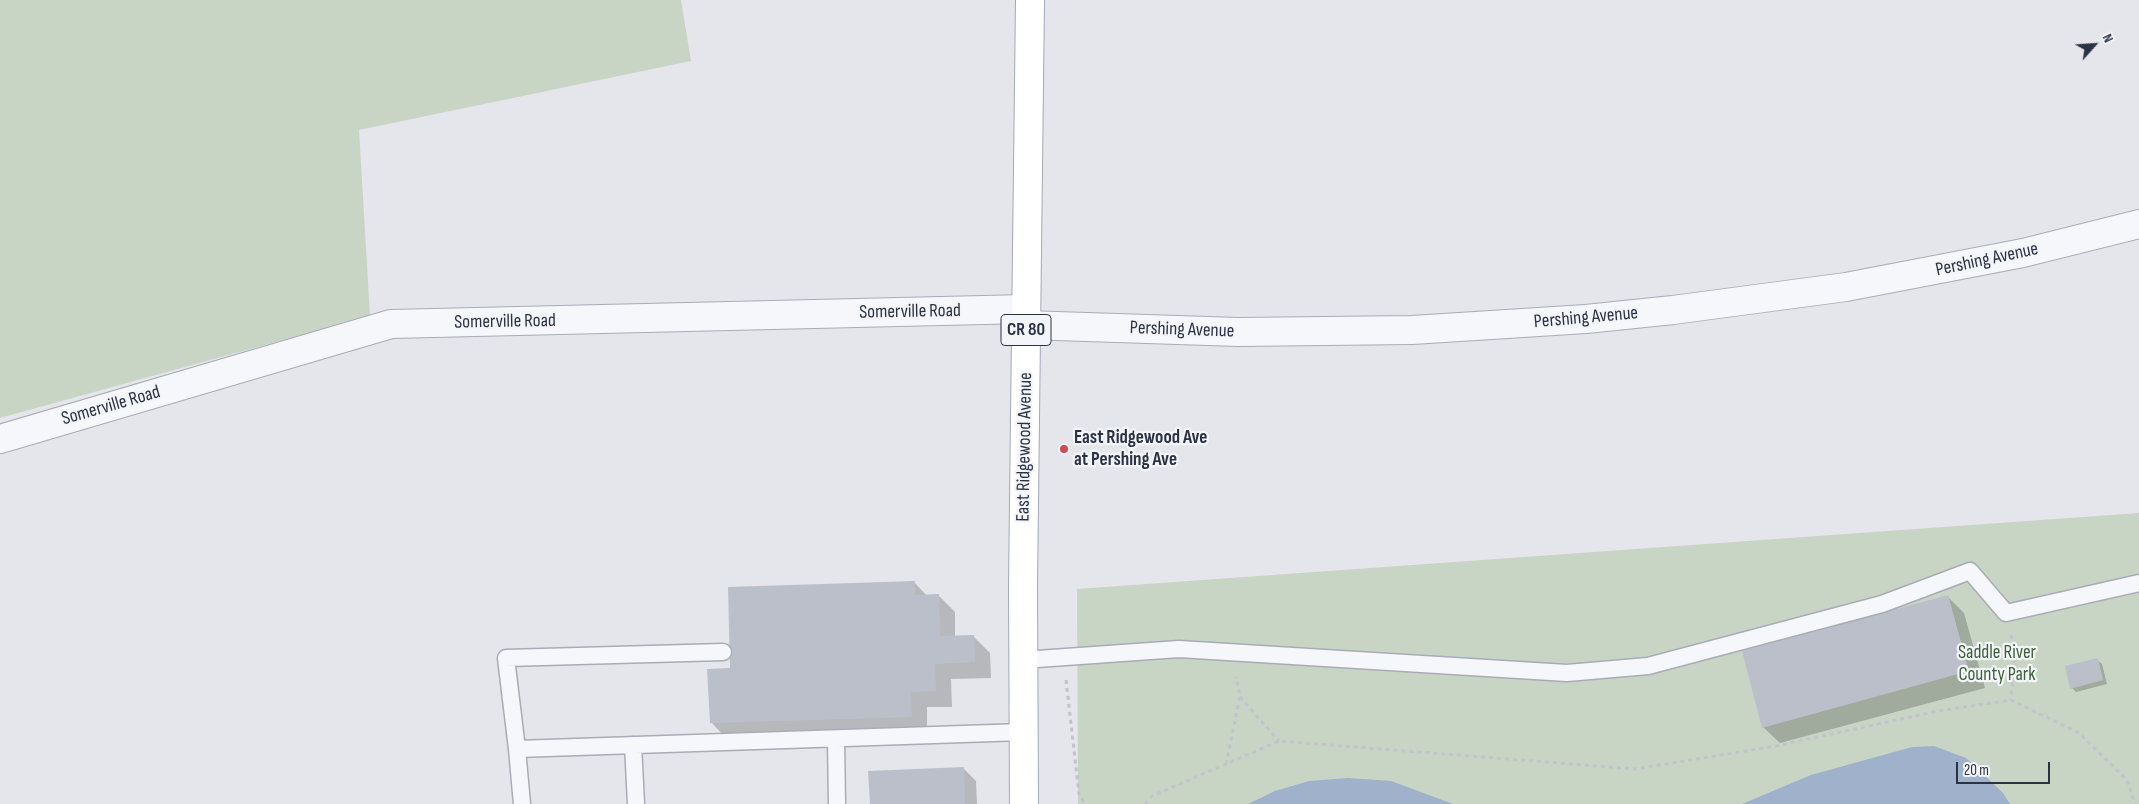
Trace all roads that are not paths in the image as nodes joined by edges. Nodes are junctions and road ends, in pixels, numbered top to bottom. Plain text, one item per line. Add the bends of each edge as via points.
1 (1030, 0) edge
2 (2139, 224) edge
3 (1026, 317) junction
4 (0, 439) edge
5 (2139, 583) edge
6 (722, 652) dead end
7 (1023, 660) junction
8 (1023, 732) junction
9 (836, 739) junction
10 (633, 745) junction
11 (517, 749) junction
12 (522, 804) edge
13 (636, 804) edge
14 (837, 804) edge
15 (1024, 804) edge

1 - 3 main road, East Ridgewood Avenue / CR 80
2 - 3 street, Pershing Avenue via 2023,253 1855,285 1586,319 1412,330 1277,331
3 - 4 street, Somerville Road via 391,324
3 - 7 main road, East Ridgewood Avenue / CR 80
5 - 7 lane via 2006,613 1970,571 1882,604 1648,666 1567,673 1180,649
6 - 11 lane via 506,658
7 - 8 main road, East Ridgewood Avenue / CR 80
8 - 9 lane
8 - 15 main road, East Ridgewood Avenue / CR 80
9 - 10 lane
9 - 14 lane
10 - 11 lane
10 - 13 lane
11 - 12 lane

